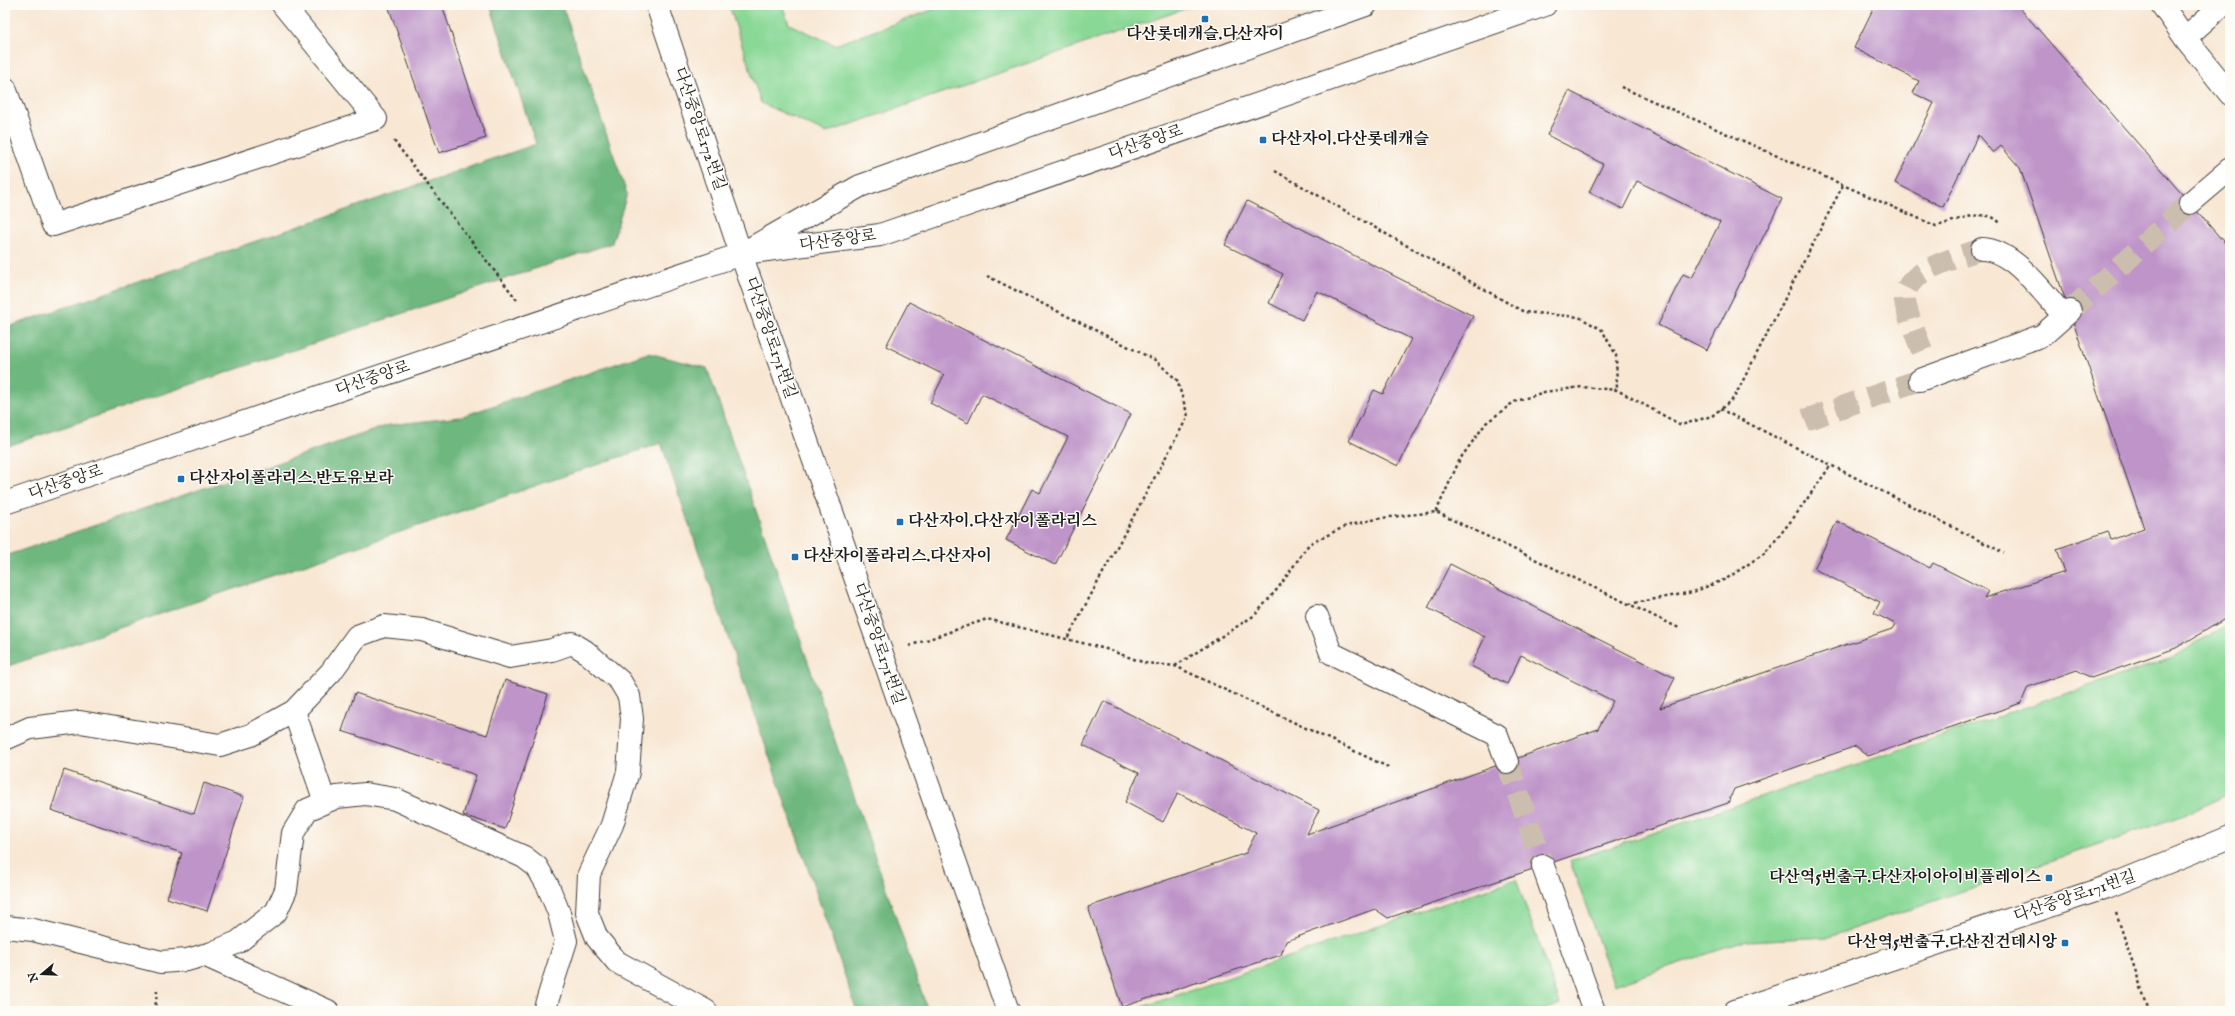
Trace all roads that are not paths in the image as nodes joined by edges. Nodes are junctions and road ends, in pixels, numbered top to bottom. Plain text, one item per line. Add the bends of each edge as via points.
1 (283, 5) edge
2 (657, 5) edge
3 (1366, 5) edge
4 (1545, 5) edge
5 (2162, 5) edge
6 (2222, 5) edge
7 (2185, 38) junction
8 (5, 88) edge
9 (2230, 94) edge
10 (2230, 169) edge
11 (2190, 204) tunnel mouth
12 (1982, 249) tunnel mouth
13 (741, 254) junction
14 (1920, 380) tunnel mouth
15 (5, 503) edge
16 (1317, 616) dead end
17 (294, 711) junction
18 (5, 739) edge
19 (1507, 762) tunnel mouth
20 (325, 802) junction
21 (2230, 837) edge
22 (1543, 866) tunnel mouth
23 (5, 927) edge
24 (594, 931) junction
25 (566, 941) junction
26 (204, 955) junction
27 (328, 1011) edge
28 (544, 1011) edge
29 (706, 1011) edge
30 (1008, 1011) edge
31 (1594, 1011) edge
32 (1735, 1011) edge

1 - 8 street via 376,119 53,225
2 - 13 street, 다산중앙로172번길
3 - 13 street, 다산중앙로 via 860,186
4 - 13 street, 다산중앙로 via 880,235
5 - 7 street
6 - 7 street
7 - 9 street
10 - 11 street
12 - 14 street via 1992,249 2012,260 2067,314 2043,335
13 - 15 street, 다산중앙로
13 - 30 street, 다산중앙로171번길
16 - 19 street via 1331,653 1496,735
17 - 18 street via 251,734 220,745 80,722 30,728
17 - 20 street
17 - 24 street via 331,672 357,636 384,626 422,630 510,656 552,650 572,643 585,651 620,681 629,696 632,719 628,772 612,825 589,874 587,913
20 - 25 street via 337,797 365,794 395,799 524,857 537,867 548,886 559,913
20 - 26 street via 307,810 293,833 286,890 276,912 238,942
21 - 32 street, 다산중앙로171번길 via 2107,887
22 - 31 street
23 - 26 street via 33,930 161,962 188,960
24 - 25 street
24 - 29 street via 617,962
25 - 28 street
26 - 27 street

